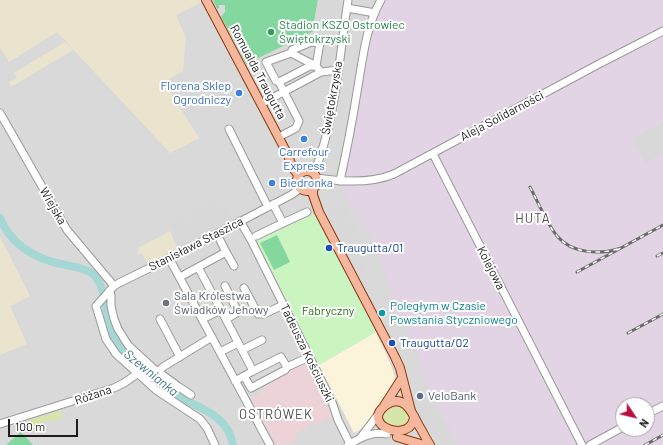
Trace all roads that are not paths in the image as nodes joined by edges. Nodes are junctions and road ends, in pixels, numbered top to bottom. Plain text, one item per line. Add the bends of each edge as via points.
1 (206, 0) edge
2 (348, 0) edge
3 (381, 0) edge
4 (347, 8) junction
5 (374, 14) junction
6 (663, 31) edge
7 (291, 53) junction
8 (316, 66) junction
9 (338, 70) junction
10 (321, 72) junction
11 (279, 82) junction
12 (284, 92) junction
13 (261, 104) junction
14 (0, 113) edge
15 (229, 129) dead end
16 (279, 137) junction
17 (433, 154) junction
18 (308, 180) junction
19 (338, 181) junction
20 (273, 204) junction
21 (307, 212) dead end
22 (240, 221) junction
23 (282, 223) junction
24 (256, 236) dead end
25 (220, 240) dead end
26 (226, 252) junction
27 (169, 258) junction
28 (234, 266) dead end
29 (198, 267) junction
30 (180, 277) junction
31 (225, 286) dead end
32 (244, 288) dead end
33 (111, 289) junction
34 (283, 305) junction
35 (220, 310) junction
36 (160, 319) dead end
37 (202, 319) junction
38 (212, 337) junction
39 (262, 340) dead end
40 (238, 342) junction
41 (242, 350) junction
42 (220, 352) junction
43 (180, 356) junction
44 (309, 357) junction
45 (287, 367) junction
46 (253, 371) junction
47 (158, 372) junction
48 (137, 374) junction
49 (244, 376) junction
50 (402, 378) junction
51 (236, 381) junction
52 (192, 395) dead end
53 (382, 409) junction
54 (412, 413) junction
55 (0, 424) edge
56 (615, 431) edge
57 (387, 434) junction
58 (396, 436) junction
59 (360, 438) junction
60 (349, 444) edge
61 (215, 445) edge
62 (270, 445) edge
63 (424, 445) edge
64 (430, 445) edge
65 (582, 445) edge
66 (590, 445) edge

1 - 13 main road, Romualda Traugutta
2 - 4 street, Świętokrzyska
3 - 5 street
4 - 5 street
4 - 9 street, Świętokrzyska
5 - 19 street via 366,44 350,135
6 - 17 street, Aleja Solidarności
7 - 8 street
7 - 8 street via 292,50 311,42 320,43
7 - 11 street via 266,62 276,82
8 - 10 street
8 - 11 street via 310,66
9 - 10 street
9 - 18 street, Świętokrzyska via 322,149
10 - 12 street
11 - 12 street
12 - 13 street
12 - 16 street via 299,121 296,128
13 - 16 main road, Romualda Traugutta
14 - 33 street, Wiejska via 67,230
15 - 20 street
16 - 18 main road, Romualda Traugutta via 288,155
17 - 19 street, Aleja Solidarności via 387,177
17 - 65 street, Kolejowa
18 - 19 street, Aleja Solidarności via 329,183
18 - 20 street, Stanisława Staszica
18 - 50 main road, Romualda Traugutta via 319,212 395,357
20 - 22 street, Stanisława Staszica
20 - 23 street
21 - 23 street
22 - 27 street, Stanisława Staszica
22 - 34 street, Tadeusza Kościuszki
23 - 24 street
25 - 26 street
26 - 28 street
26 - 29 street
27 - 30 street
27 - 33 street, Stanisława Staszica
29 - 30 street
29 - 35 street
30 - 37 street
31 - 35 street via 238,312 230,316
32 - 34 street via 258,314 264,314
33 - 47 street, Wiejska via 111,306 118,329 128,345
33 - 48 street via 95,308 106,339 116,354
34 - 44 street, Tadeusza Kościuszki
35 - 37 street
35 - 40 street
36 - 43 street
37 - 38 street
38 - 42 street
38 - 43 street
39 - 41 street
40 - 41 street
40 - 42 street
41 - 46 street
42 - 51 street
43 - 47 street
44 - 45 street
44 - 60 street, Tadeusza Kościuszki
45 - 46 street via 281,357
45 - 49 street via 251,388
46 - 49 street
47 - 52 street, Wiejska
48 - 55 street, Różana via 114,388
48 - 61 street via 200,419
49 - 51 street
50 - 53 main road
50 - 54 main road, Romualda Traugutta
51 - 62 street
53 - 54 main road via 396,402 404,404
53 - 57 main road via 380,425
53 - 59 street
54 - 58 main road via 413,424 410,430
54 - 64 main road, Romualda Traugutta
56 - 66 street
57 - 58 main road
57 - 59 street
58 - 63 main road
59 - 60 street

